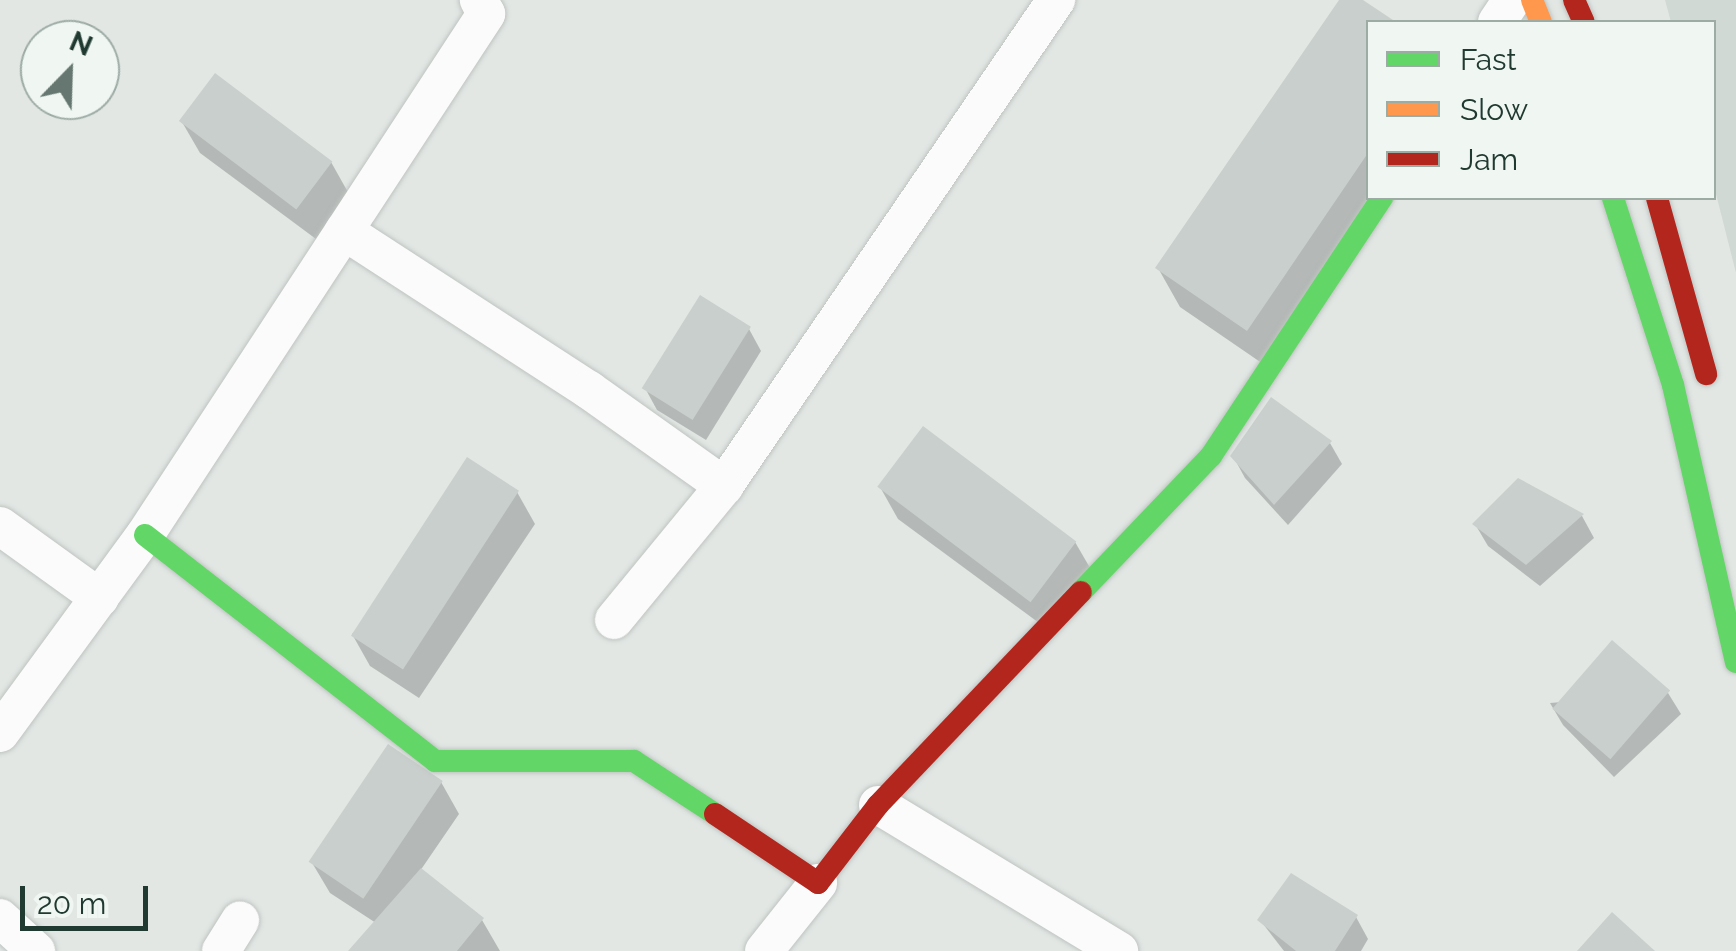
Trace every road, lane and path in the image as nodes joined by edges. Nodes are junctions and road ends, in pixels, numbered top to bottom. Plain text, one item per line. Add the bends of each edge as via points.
1 (479, 0) edge
2 (1056, 0) edge
3 (1381, 200) edge
4 (1615, 200) edge
5 (1658, 200) edge
6 (344, 231) junction
7 (1710, 392) dead end
8 (724, 486) junction
9 (0, 526) edge
10 (145, 535) junction
11 (100, 598) junction
12 (614, 620) dead end
13 (1736, 662) edge
14 (0, 733) edge
15 (878, 805) junction
16 (818, 882) junction
17 (0, 918) edge
18 (36, 951) edge
19 (764, 951) edge
20 (1119, 951) edge

1 - 6 street via 486,14
2 - 8 street
3 - 15 street via 1211,456
4 - 13 street via 1673,384
5 - 7 street
6 - 8 street
6 - 10 street
8 - 12 street
9 - 11 street
10 - 11 street
10 - 16 street via 435,761 634,760
11 - 14 street
15 - 16 street
15 - 20 street
16 - 19 street
17 - 18 street

